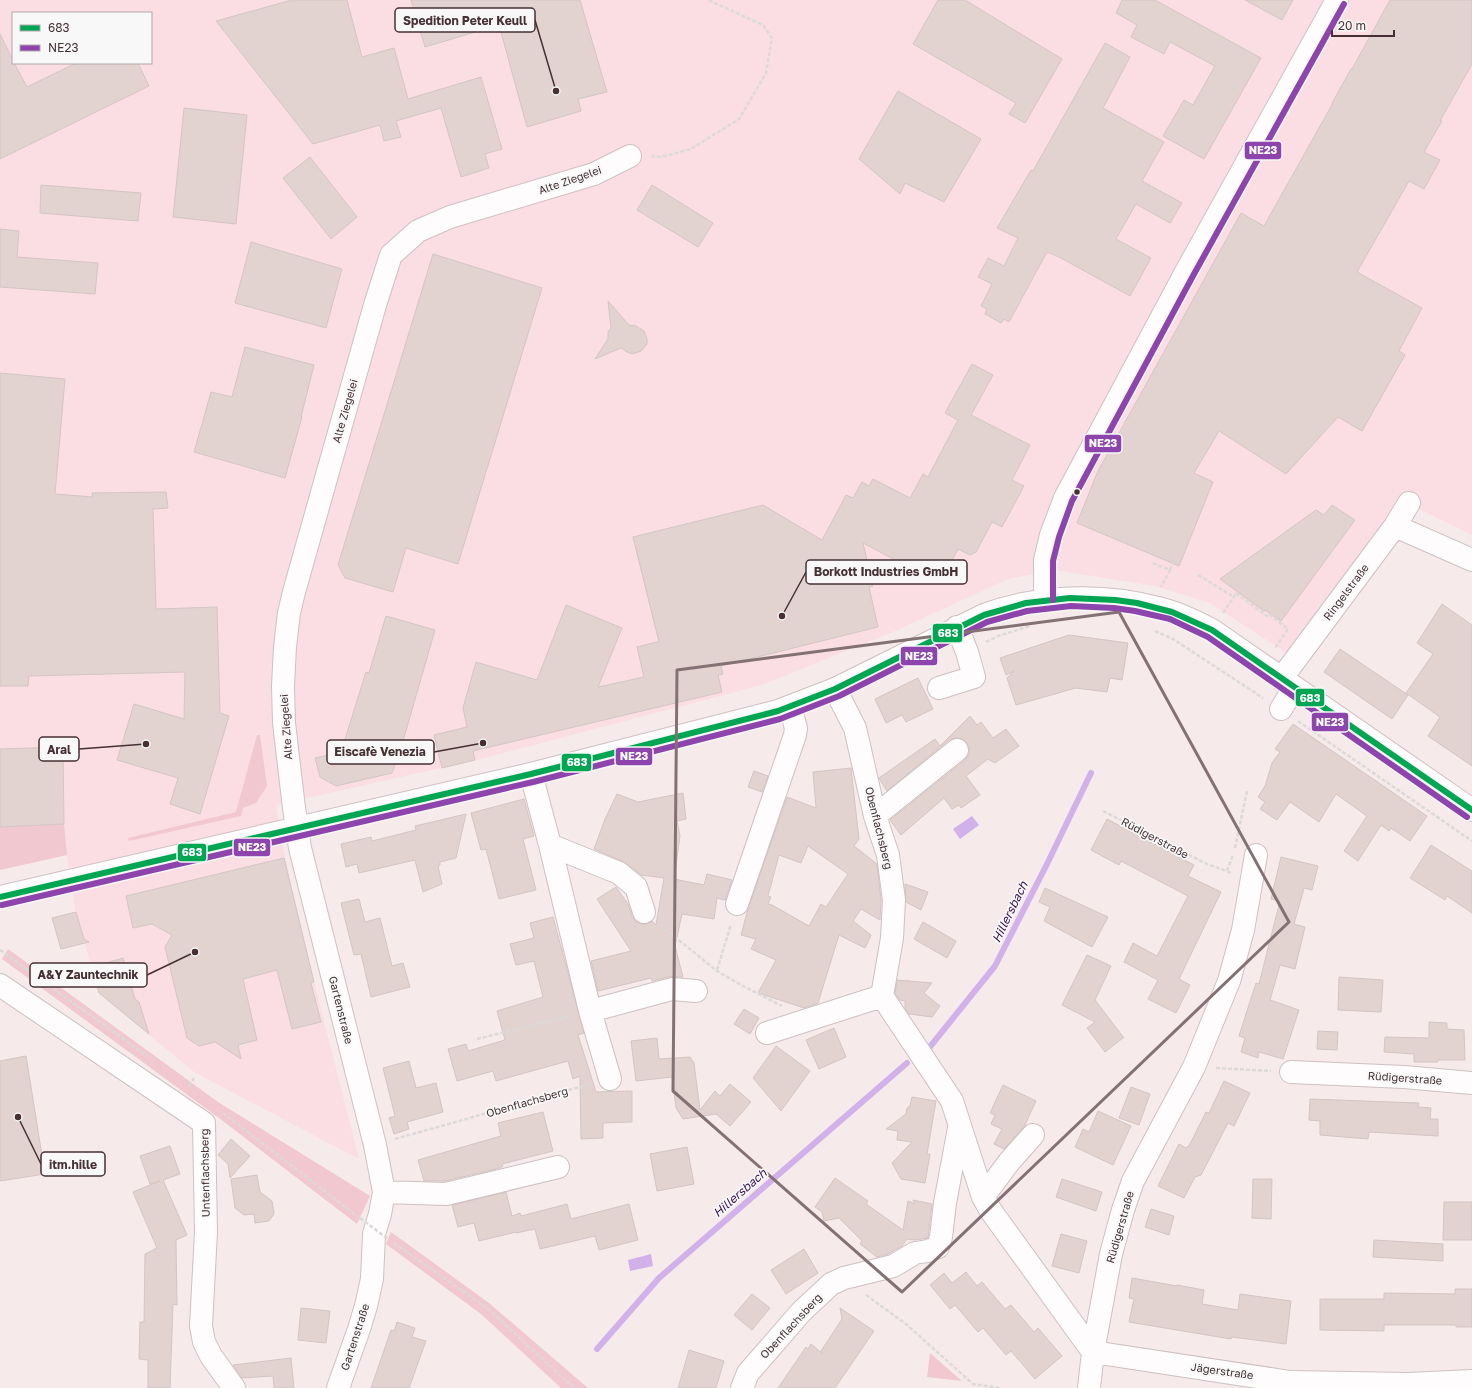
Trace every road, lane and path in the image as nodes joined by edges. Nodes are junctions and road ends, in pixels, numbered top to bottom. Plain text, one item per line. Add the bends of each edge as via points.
1 (708, 0) edge
2 (1337, 0) edge
3 (630, 156) joint
4 (1409, 503) dead end
5 (1395, 526) junction
6 (1472, 560) edge
7 (1152, 563) dead end
8 (1173, 563) dead end
9 (1170, 570) junction
10 (1198, 575) dead end
11 (1159, 592) dead end
12 (1234, 597) junction
13 (1045, 600) junction
14 (1219, 620) dead end
15 (1032, 626) dead end
16 (957, 628) junction
17 (1151, 629) dead end
18 (1288, 629) dead end
19 (967, 652) junction
20 (1288, 684) junction
21 (939, 688) dead end
22 (835, 689) junction
23 (790, 707) junction
24 (1281, 710) junction
25 (957, 750) dead end
26 (530, 774) junction
27 (1247, 791) dead end
28 (1472, 810) edge
29 (1103, 811) dead end
30 (875, 816) junction
31 (297, 827) junction
32 (1472, 841) edge
33 (550, 845) junction
34 (1256, 855) dead end
35 (1207, 864) dead end
36 (1227, 871) dead end
37 (0, 897) edge
38 (737, 904) joint
39 (644, 912) joint
40 (0, 950) edge
41 (5, 954) dead end
42 (717, 970) junction
43 (0, 985) edge
44 (696, 991) dead end
45 (882, 996) junction
46 (590, 1011) junction
47 (808, 1020) junction
48 (767, 1033) dead end
49 (477, 1039) dead end
50 (1194, 1067) junction
51 (1291, 1072) joint
52 (194, 1078) dead end
53 (610, 1079) joint
54 (1472, 1083) edge
55 (189, 1086) dead end
56 (960, 1125) junction
57 (1033, 1136) dead end
58 (375, 1144) junction
59 (558, 1167) dead end
60 (384, 1192) junction
61 (983, 1197) junction
62 (360, 1218) dead end
63 (844, 1278) junction
64 (1093, 1352) junction
65 (1472, 1381) edge
66 (234, 1388) edge
67 (338, 1388) edge
68 (574, 1388) edge
69 (742, 1388) edge
70 (1000, 1388) edge
71 (1089, 1388) edge

1 - 3 path via 763,25 772,38 766,73 739,118 691,149 661,157
2 - 13 street via 1187,270 1065,498 1046,554
3 - 31 street, Alte Ziegelei via 594,174 450,217 418,231 391,255 368,328 290,613 285,647 284,723
4 - 5 street, Ringelstraße
5 - 6 street
5 - 20 street, Ringelstraße
7 - 9 path
8 - 9 path
9 - 11 path
10 - 12 path
12 - 14 path
12 - 18 path via 1237,593
13 - 16 street via 1000,609
13 - 20 street via 1106,599 1159,608 1212,630
15 - 19 path via 998,636
16 - 19 street
16 - 22 street
17 - 24 path via 1173,639
19 - 21 street via 974,677
20 - 24 street, Ringelstraße
20 - 28 street
22 - 23 street
22 - 30 street, Obenflachsberg via 855,728
23 - 26 street
23 - 38 street via 796,728
24 - 32 path
25 - 30 street
26 - 31 street
26 - 33 street
27 - 36 path
29 - 35 path, Rüdigerstraße
30 - 45 street, Obenflachsberg via 888,855 894,900 892,938
31 - 37 street
31 - 58 street, Gartenstraße via 300,848
33 - 39 street via 619,873 636,887
33 - 46 street
34 - 50 street, Rüdigerstraße via 1243,930 1229,981
38 - 42 path
39 - 42 path
40 - 41 path
42 - 47 path
43 - 66 street, Untenflachsberg via 204,1122 206,1232 201,1326 204,1342 211,1356
44 - 46 street via 672,989
45 - 47 street
45 - 56 street, Obenflachsberg via 952,1101
46 - 49 path
46 - 53 street
47 - 48 street
50 - 51 path
50 - 64 street, Rüdigerstraße via 1133,1181 1111,1254
51 - 54 street, Rüdigerstraße
52 - 55 path
53 - 58 path, Obenflachsberg
56 - 61 street, Obenflachsberg
56 - 63 street, Obenflachsberg via 942,1237 938,1247 915,1253 893,1266
57 - 61 street via 1009,1162
58 - 60 street, Gartenstraße
59 - 60 street via 446,1194
60 - 67 street, Gartenstraße via 374,1234 372,1279 366,1306
61 - 64 street, Obenflachsberg
62 - 68 path, bridge via 487,1308
63 - 69 street, Obenflachsberg via 831,1284 801,1312 748,1374
63 - 70 path via 906,1324 973,1384
64 - 65 street, Jägerstraße via 1290,1382 1408,1384
64 - 71 street, Rüdigerstraße

